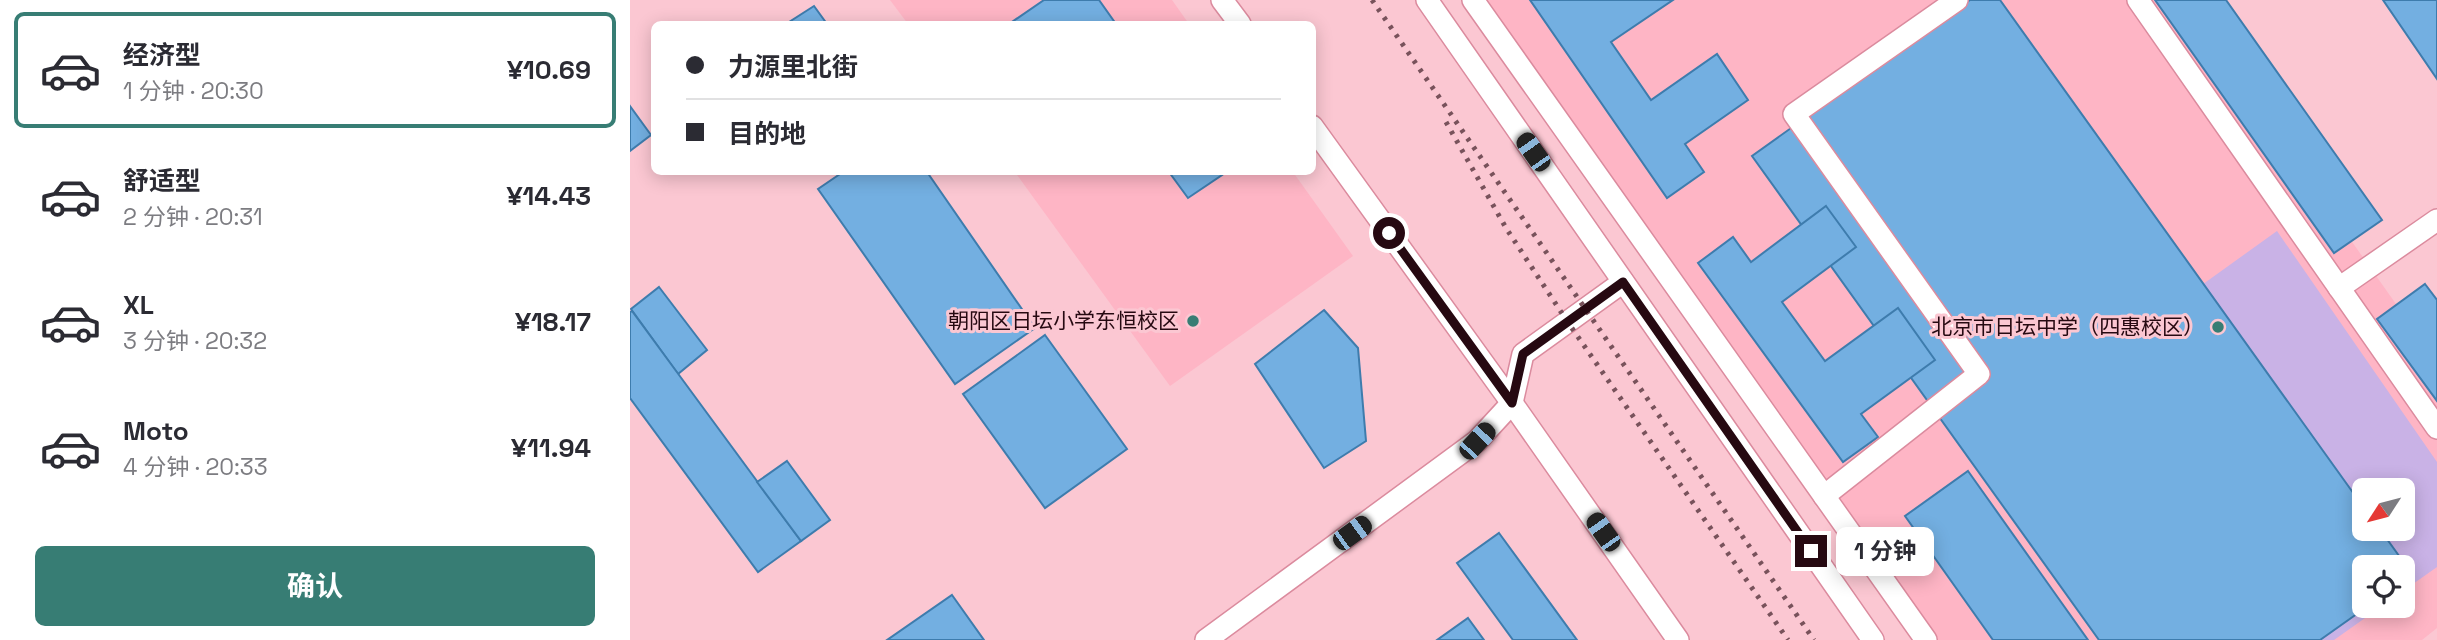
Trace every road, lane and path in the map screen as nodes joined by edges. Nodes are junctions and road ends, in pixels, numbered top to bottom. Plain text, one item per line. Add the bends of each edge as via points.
1 (1222, 0) edge
2 (1427, 0) edge
3 (1473, 0) edge
4 (1957, 0) edge
5 (2138, 0) edge
6 (1238, 21) edge
7 (1316, 132) edge
8 (2437, 220) edge
9 (1623, 282) junction
10 (2339, 288) junction
11 (1512, 403) junction
12 (2437, 428) edge
13 (1824, 496) junction
14 (1206, 640) edge
15 (1678, 640) edge
16 (1873, 640) edge
17 (1926, 640) edge

1 - 6 street
2 - 9 street
3 - 13 street
4 - 13 street via 1794,114 1979,374
5 - 10 street
7 - 11 street
8 - 10 street
9 - 11 street via 1523,354
9 - 16 street
10 - 12 street
11 - 14 street via 1477,441
11 - 15 street
13 - 17 street

